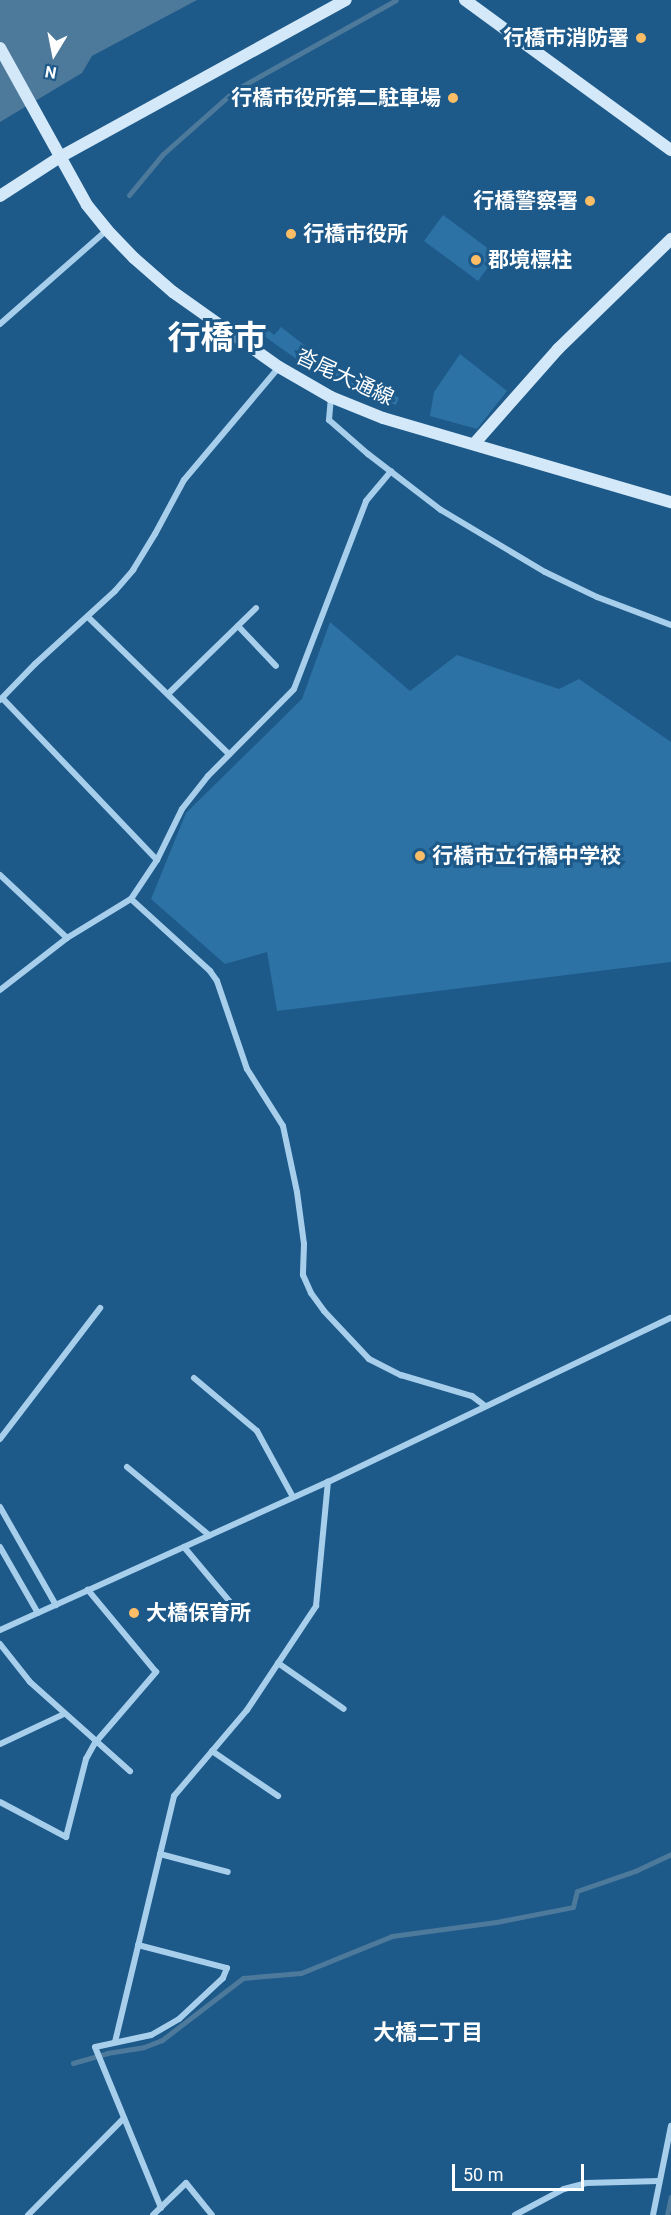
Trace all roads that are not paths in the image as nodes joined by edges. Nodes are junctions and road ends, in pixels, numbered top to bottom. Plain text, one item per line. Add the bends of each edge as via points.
1 (346, 0) edge
2 (465, 0) edge
3 (0, 48) edge
4 (671, 150) edge
5 (60, 157) junction
6 (0, 196) edge
7 (107, 230) junction
8 (671, 239) edge
9 (0, 324) edge
10 (279, 367) junction
11 (331, 397) junction
12 (474, 444) junction
13 (391, 471) junction
14 (671, 502) edge
15 (256, 608) dead end
16 (88, 617) junction
17 (671, 625) edge
18 (238, 626) junction
19 (276, 666) dead end
20 (168, 694) junction
21 (1, 699) edge
22 (229, 754) junction
23 (157, 860) junction
24 (0, 875) edge
25 (131, 899) junction
26 (66, 938) junction
27 (0, 990) edge
28 (100, 1308) dead end
29 (671, 1318) edge
30 (194, 1378) dead end
31 (484, 1405) junction
32 (0, 1439) edge
33 (127, 1467) dead end
34 (328, 1482) junction
35 (293, 1497) junction
36 (0, 1507) edge
37 (209, 1535) junction
38 (0, 1547) edge
39 (184, 1547) junction
40 (88, 1590) junction
41 (56, 1605) junction
42 (38, 1613) junction
43 (246, 1621) dead end
44 (0, 1630) edge
45 (0, 1644) edge
46 (278, 1664) junction
47 (344, 1708) dead end
48 (64, 1714) junction
49 (95, 1743) junction
50 (0, 1744) edge
51 (212, 1751) junction
52 (130, 1771) dead end
53 (278, 1796) dead end
54 (0, 1802) edge
55 (160, 1854) junction
56 (228, 1872) dead end
57 (138, 1945) junction
58 (116, 2042) junction
59 (124, 2118) junction
60 (671, 2126) edge
61 (659, 2181) junction
62 (161, 2208) junction
63 (28, 2215) edge
64 (153, 2215) edge
65 (212, 2215) edge
66 (515, 2215) edge
67 (653, 2215) edge

1 - 5 street
2 - 4 street
3 - 5 street, 沓尾大通線
5 - 6 street
5 - 7 street, 沓尾大通線 via 87,205
7 - 9 street
7 - 10 street, 沓尾大通線 via 173,292
8 - 12 street via 558,349
10 - 11 street, 沓尾大通線
10 - 16 street via 184,480 133,570
11 - 12 street, 沓尾大通線 via 383,418
11 - 13 street via 329,420
12 - 14 street, 沓尾大通線
13 - 17 street via 460,522 545,572
13 - 22 street via 366,501 294,689
15 - 18 street
16 - 20 street
16 - 21 street
18 - 19 street
18 - 20 street
20 - 22 street
21 - 23 street
22 - 23 street via 182,809
23 - 25 street
24 - 26 street
25 - 26 street
25 - 31 street via 217,981 247,1069 283,1126 304,1244 303,1275 311,1293 369,1359 401,1375 472,1396
26 - 27 street
28 - 32 street
29 - 31 street
30 - 35 street via 257,1431
31 - 34 street
33 - 37 street
34 - 35 street
34 - 46 street via 316,1606
35 - 37 street
36 - 41 street
37 - 39 street
38 - 42 street
39 - 40 street
39 - 43 street
40 - 41 street
40 - 49 street via 156,1672
41 - 42 street
42 - 44 street
45 - 48 street via 30,1682
46 - 47 street
46 - 51 street via 247,1710
48 - 49 street
48 - 50 street
49 - 52 street
49 - 54 street via 86,1759 66,1837
51 - 53 street
51 - 55 street via 174,1796
55 - 56 street
55 - 57 street
57 - 58 street
57 - 58 street via 227,1968 223,1978 178,2019 151,2035
58 - 59 street via 95,2047
59 - 62 street
59 - 63 street
60 - 61 street
61 - 66 street via 586,2183 564,2189
61 - 67 street
62 - 64 street
62 - 65 street via 186,2183

